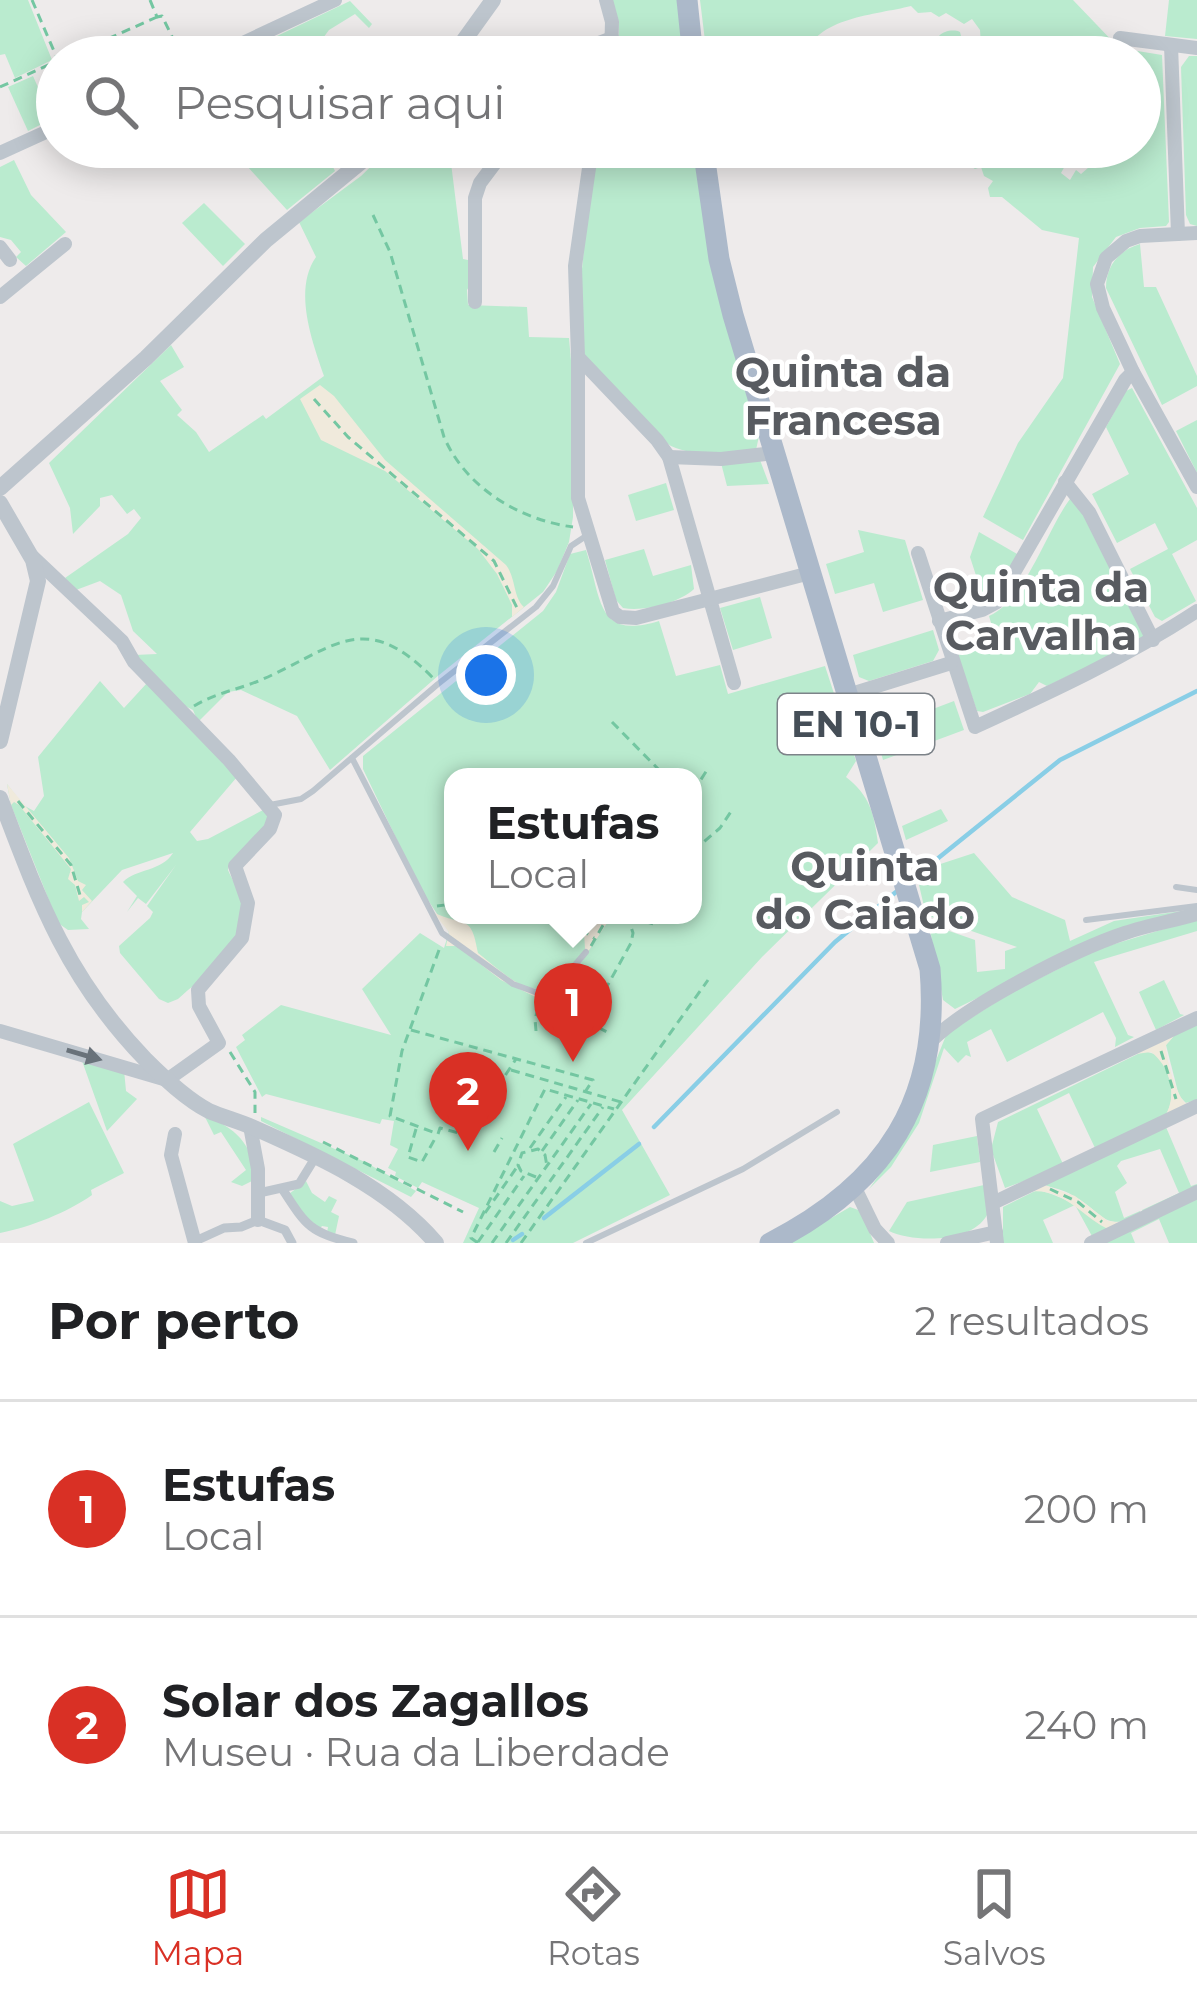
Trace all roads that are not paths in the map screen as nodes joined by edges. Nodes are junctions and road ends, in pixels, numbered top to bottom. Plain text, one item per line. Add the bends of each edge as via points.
1 (335, 0) edge
2 (493, 0) edge
3 (606, 0) edge
4 (687, 0) edge
5 (258, 36) edge
6 (467, 36) edge
7 (612, 36) edge
8 (691, 36) edge
9 (1161, 44) edge
10 (1171, 45) junction
11 (1197, 48) edge
12 (36, 137) edge
13 (0, 153) edge
14 (353, 168) edge
15 (491, 168) edge
16 (589, 168) edge
17 (707, 168) edge
18 (1197, 233) edge
19 (1178, 234) junction
20 (64, 244) dead end
21 (0, 297) edge
22 (475, 302) dead end
23 (578, 357) junction
24 (1130, 366) junction
25 (774, 453) junction
26 (669, 457) junction
27 (1065, 482) junction
28 (1197, 487) edge
29 (0, 488) edge
30 (0, 503) edge
31 (588, 531) junction
32 (26, 549) junction
33 (918, 553) dead end
34 (810, 573) junction
35 (710, 600) junction
36 (1197, 611) edge
37 (939, 622) junction
38 (1153, 640) junction
39 (951, 663) junction
40 (734, 682) dead end
41 (6, 693) edge
42 (848, 695) junction
43 (0, 741) edge
44 (352, 758) junction
45 (7, 796) edge
46 (270, 806) junction
47 (1176, 887) dead end
48 (1197, 890) edge
49 (1197, 910) edge
50 (1087, 920) dead end
51 (586, 952) road end
52 (933, 1004) junction
53 (969, 1011) junction
54 (1197, 1018) edge
55 (0, 1031) edge
56 (931, 1042) junction
57 (167, 1079) junction
58 (1197, 1106) edge
59 (837, 1112) dead end
60 (250, 1126) junction
61 (175, 1134) dead end
62 (315, 1158) junction
63 (855, 1188) junction
64 (283, 1190) junction
65 (259, 1192) junction
66 (1197, 1192) edge
67 (993, 1203) junction
68 (258, 1220) junction
69 (997, 1238) edge
70 (191, 1243) edge
71 (292, 1243) edge
72 (353, 1243) edge
73 (436, 1243) edge
74 (586, 1243) edge
75 (770, 1243) edge
76 (888, 1243) edge
77 (947, 1243) edge
78 (1091, 1243) edge

1 - 5 street
2 - 6 street
3 - 7 street
4 - 8 main road
9 - 10 street
10 - 11 street
10 - 19 street
12 - 13 street
14 - 29 street
15 - 22 street via 475,198
16 - 23 street via 574,283
17 - 25 main road, EN 10-1 via 719,259
18 - 19 street
19 - 24 street via 1126,242 1099,270 1098,296
20 - 21 street
23 - 26 street
23 - 31 street via 577,476
24 - 27 street
24 - 28 street
25 - 26 street
25 - 34 main road, EN 10-1
26 - 35 street
27 - 37 street via 997,602
27 - 38 street via 1089,512
30 - 32 street
31 - 35 street via 620,617
31 - 44 lane via 524,617
32 - 41 street via 38,581
32 - 46 street via 122,641
33 - 37 street
34 - 35 street
34 - 42 main road, EN 10-1
35 - 40 street
36 - 38 street
37 - 39 street
38 - 39 street via 975,727
39 - 42 street
41 - 43 street
42 - 52 main road, EN 10-1 via 930,969
44 - 46 lane via 301,799
44 - 51 lane via 442,933 535,992 556,987
45 - 57 street via 42,910 63,950 106,1015
46 - 57 street via 275,823 235,866 249,910 242,938 198,990 219,1043
47 - 48 lane
49 - 50 lane
49 - 53 street via 1102,942
52 - 53 street
52 - 56 main road, EN 10-1
53 - 56 street
54 - 67 street via 982,1119
55 -> 57 street
56 - 63 main road, EN 10-1 via 902,1128
57 - 60 street via 201,1106
58 - 67 street
59 - 74 lane via 743,1169
60 - 62 street
60 - 65 street
61 - 70 street via 171,1155
62 - 64 street via 299,1184
62 - 73 street via 387,1197
63 - 75 main road, EN 10-1
63 - 76 street
64 - 65 street
64 - 72 street via 303,1224
65 - 68 street
66 - 78 street
67 - 69 street
68 - 70 street
68 - 71 street via 286,1230
69 - 77 street

